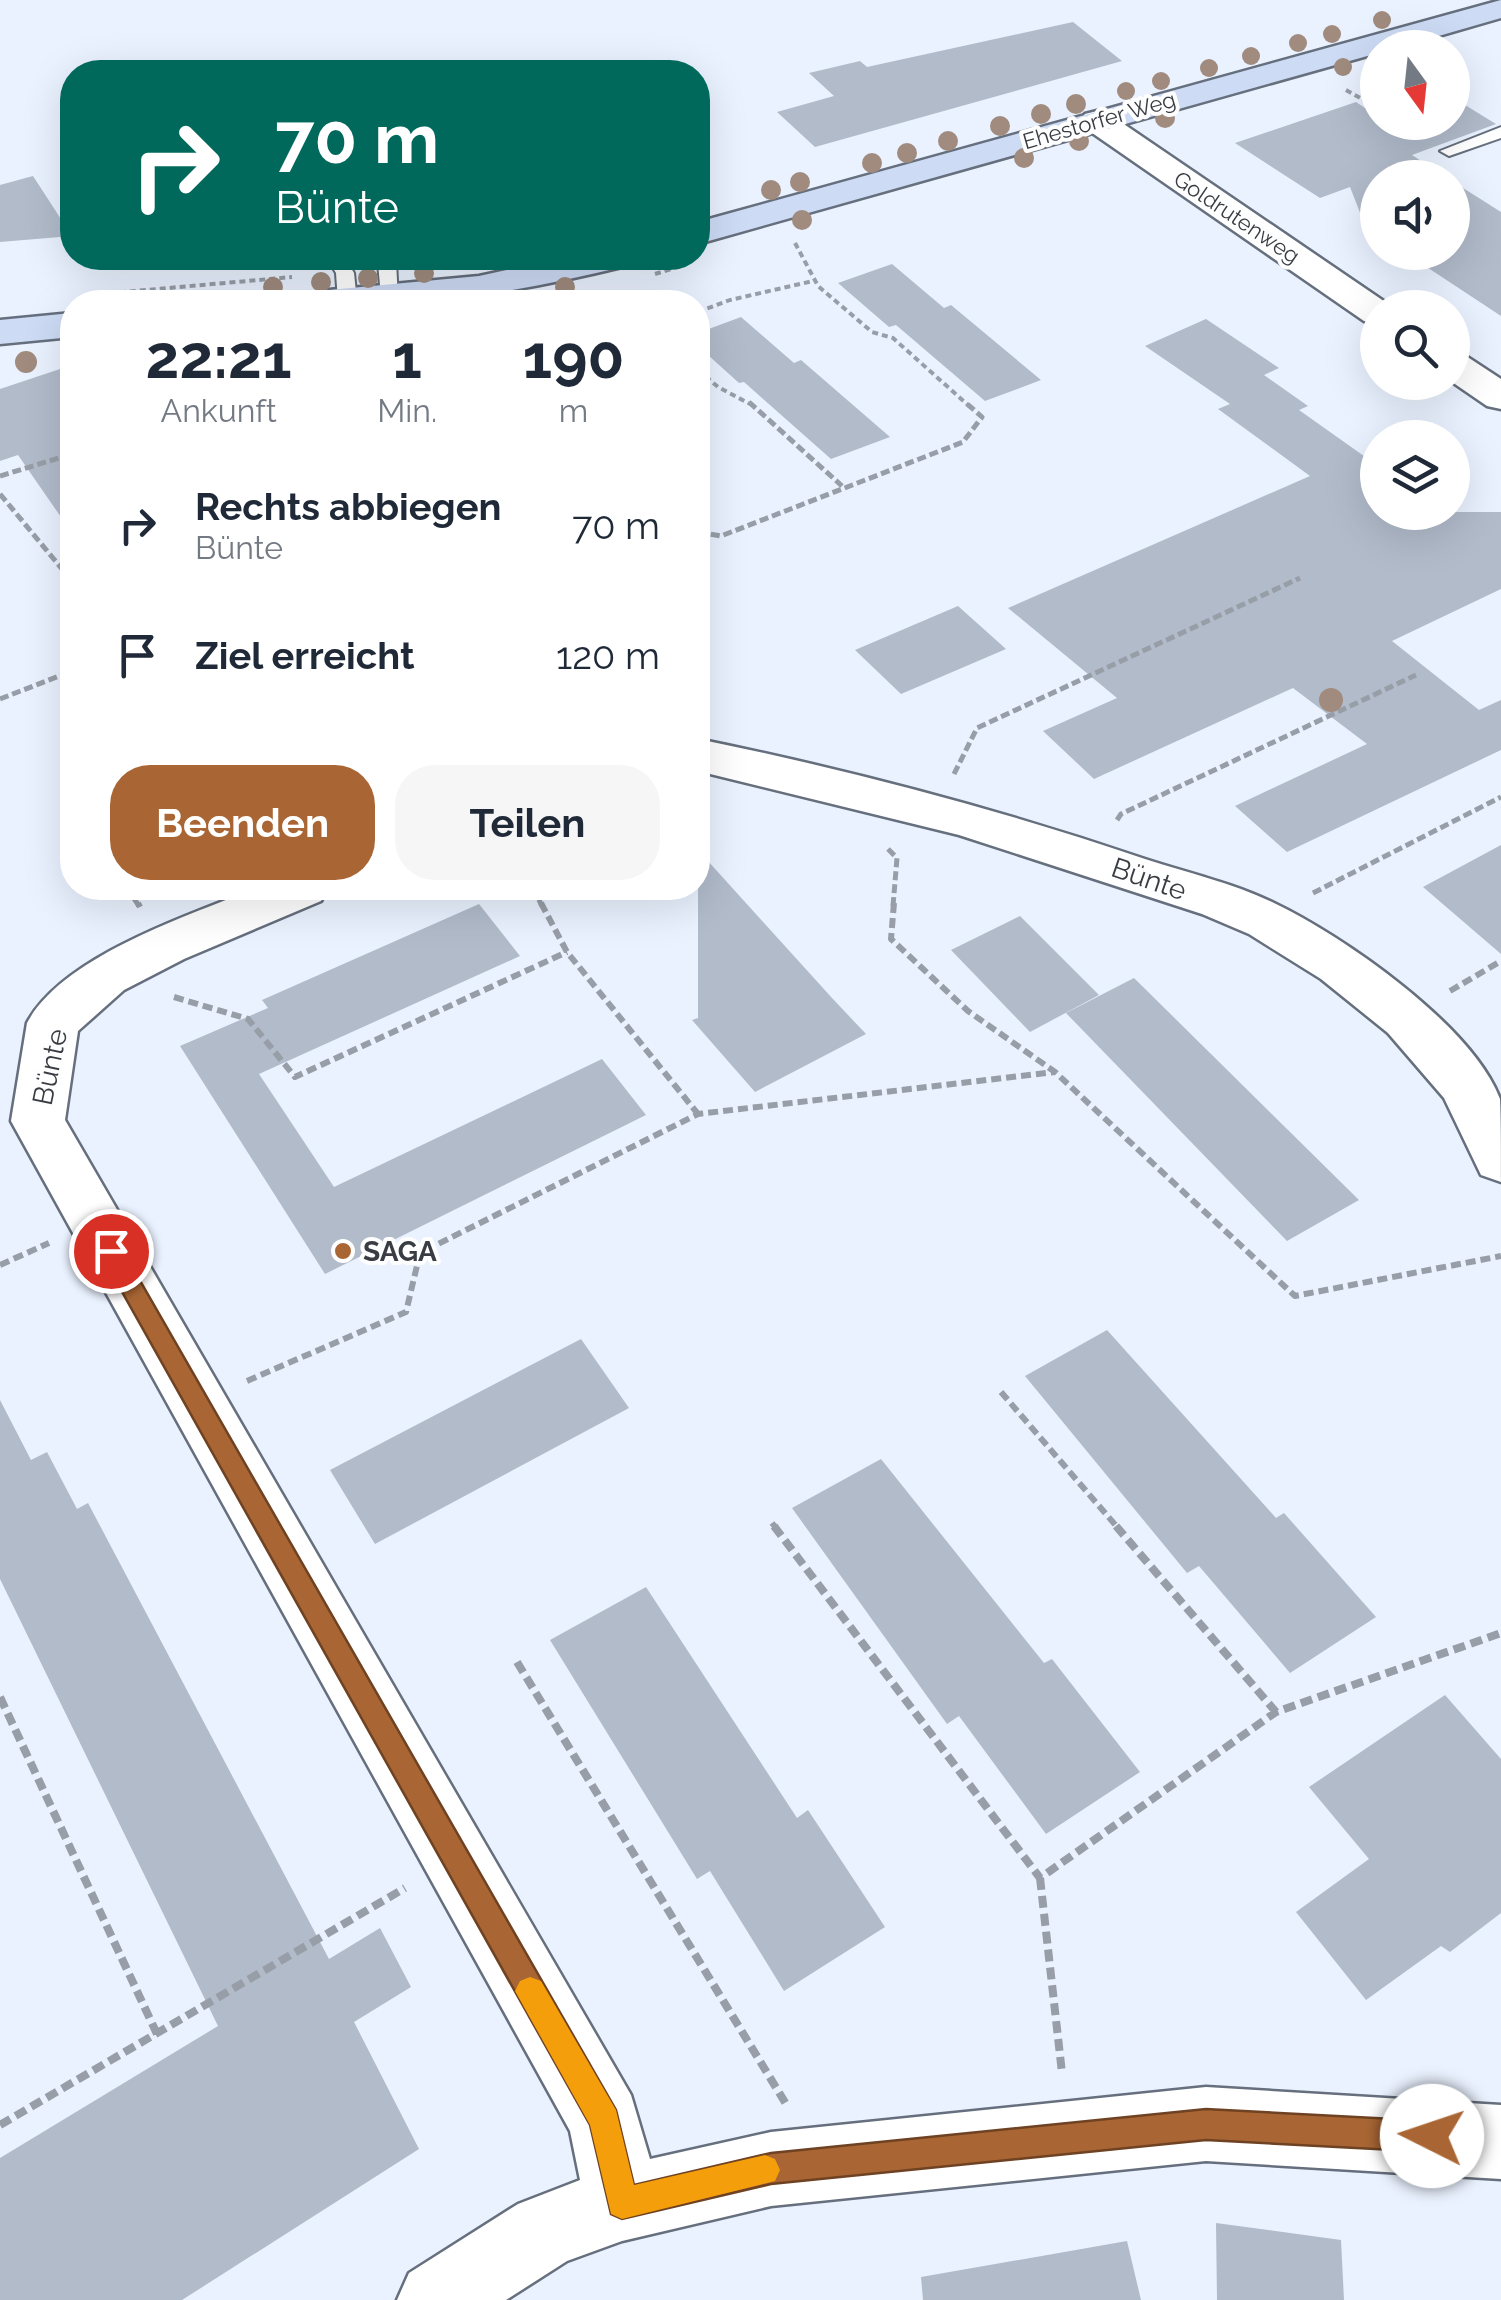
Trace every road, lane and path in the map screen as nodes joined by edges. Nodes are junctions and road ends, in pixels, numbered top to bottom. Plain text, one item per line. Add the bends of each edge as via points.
1 (1501, 8) edge
2 (1337, 84) dead end
3 (1360, 97) edge
4 (1097, 121) junction
5 (1501, 132) edge
6 (1449, 151) dead end
7 (710, 230) edge
8 (790, 233) dead end
9 (558, 270) edge
10 (813, 281) junction
11 (339, 283) edge
12 (273, 290) edge
13 (368, 290) edge
14 (450, 290) edge
15 (1360, 301) edge
16 (710, 308) edge
17 (60, 315) edge
18 (0, 332) edge
19 (1470, 376) edge
20 (710, 380) edge
21 (1501, 397) edge
22 (60, 458) edge
23 (0, 476) edge
24 (842, 486) junction
25 (0, 494) edge
26 (710, 534) edge
27 (60, 566) edge
28 (1300, 578) dead end
29 (1416, 674) dead end
30 (60, 676) edge
31 (0, 699) edge
32 (710, 757) edge
33 (822, 779) junction
34 (1501, 797) edge
35 (936, 812) junction
36 (1092, 859) junction
37 (275, 900) edge
38 (539, 900) edge
39 (1262, 918) junction
40 (567, 952) junction
41 (106, 977) junction
42 (1054, 1072) junction
43 (698, 1114) junction
44 (1501, 1160) edge
45 (1501, 1256) edge
46 (1000, 1392) dead end
47 (197, 1403) junction
48 (772, 1522) dead end
49 (1501, 1633) edge
50 (517, 1662) dead end
51 (0, 1697) edge
52 (1276, 1712) junction
53 (455, 1859) junction
54 (1040, 1878) junction
55 (157, 2034) junction
56 (0, 2125) edge
57 (1070, 2139) junction
58 (1501, 2142) edge
59 (823, 2165) junction
60 (622, 2203) junction
61 (436, 2300) edge

1 - 4 main road, Ehestorfer Weg
2 - 3 path
4 - 7 main road, Ehestorfer Weg
4 - 15 street, Goldrutenweg
5 - 6 lane
8 - 10 path
9 - 14 main road
10 - 16 path
10 - 24 path via 872,332 893,338 982,416 963,442
11 - 12 path
11 - 13 main road
17 - 18 main road
19 - 21 street
20 - 24 path via 743,397
22 - 23 path
24 - 26 path via 722,536
25 - 27 path
28 - 35 path via 977,728
29 - 36 path via 1122,814
30 - 31 path
32 - 33 street, Bünte
33 - 35 street, Bünte
33 - 42 path via 897,858 892,938 968,1011
34 - 39 path
35 - 36 street, Bünte
36 - 39 street, Bünte
37 - 41 street, Bünte
38 - 40 path
39 - 44 street, Bünte via 1334,960 1406,1017 1448,1062
40 - 41 path via 295,1077 248,1019
40 - 43 path
41 - 47 street, Bünte via 53,1023 38,1121
42 - 43 path
42 - 45 path via 1294,1296
43 - 47 path via 420,1253 406,1312
46 - 52 path
47 - 53 street, Bünte
48 - 54 path
49 - 52 path
50 - 59 path
51 - 55 path
52 - 54 path
53 - 55 path
53 - 60 street, Bünte via 605,2121
54 - 57 path
55 - 56 path
57 - 58 street via 1206,2124
57 - 59 street
59 - 60 street via 771,2168
60 - 61 street via 545,2231

